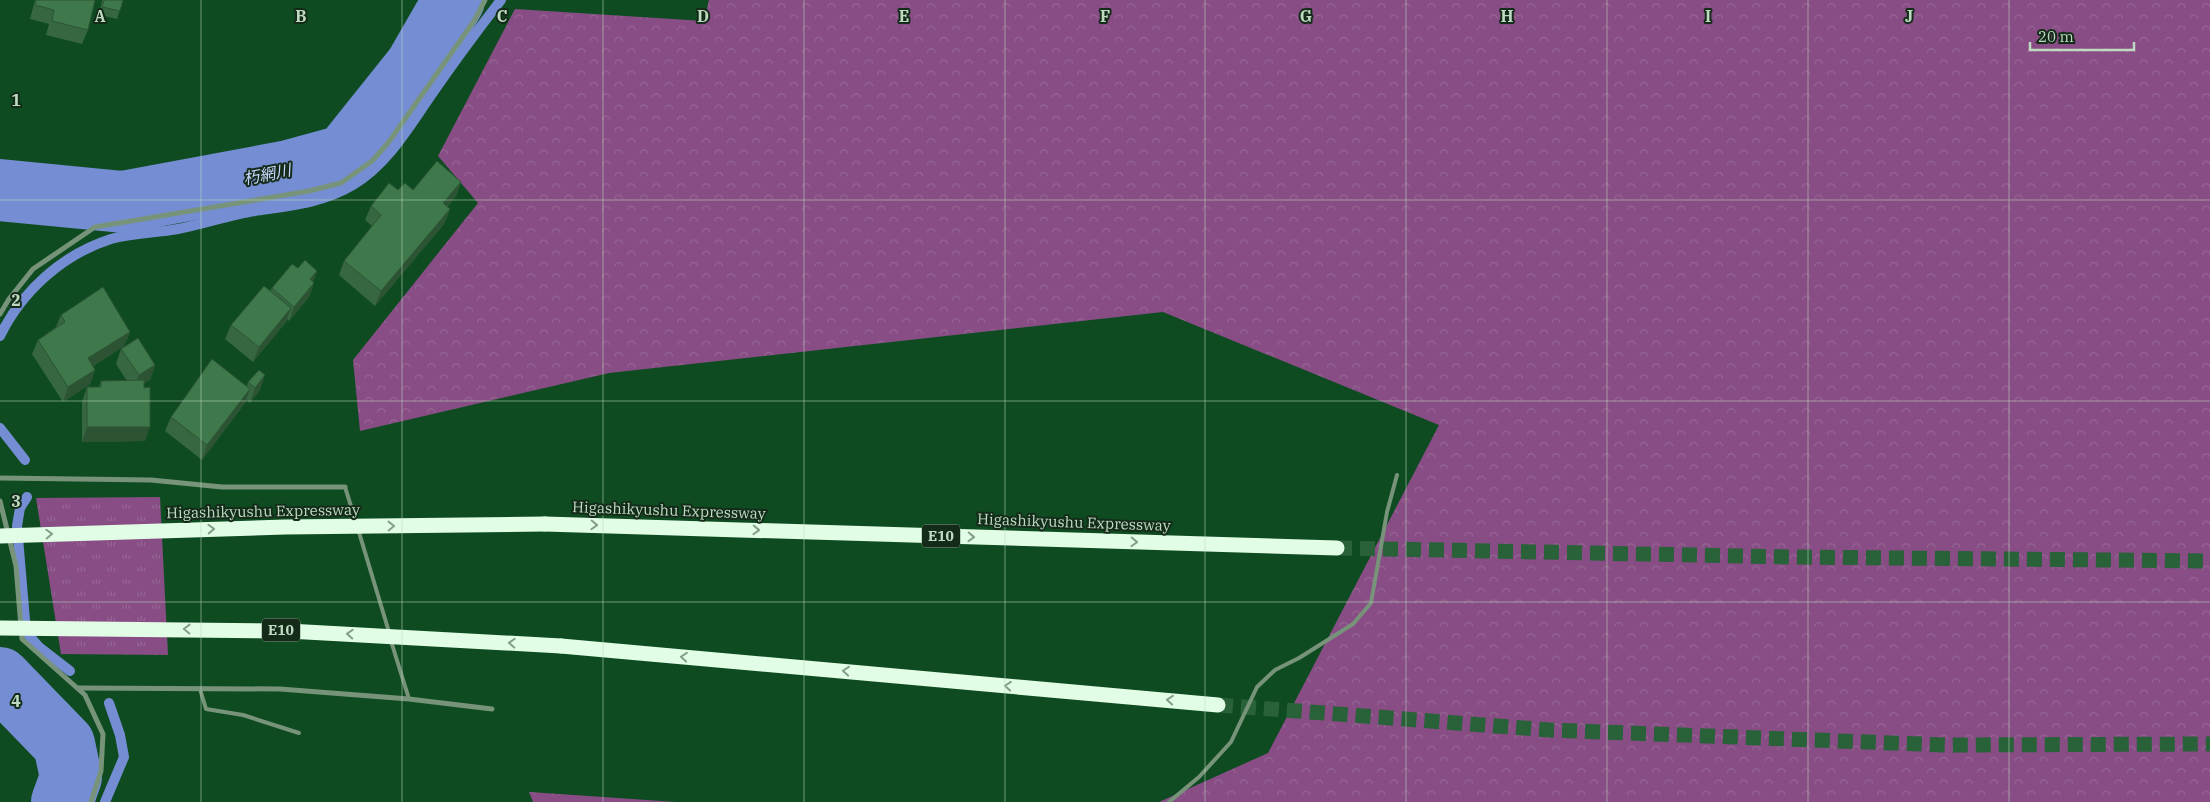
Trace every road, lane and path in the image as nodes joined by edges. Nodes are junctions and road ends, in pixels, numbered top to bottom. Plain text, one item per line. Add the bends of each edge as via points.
1 (485, 0) edge
2 (0, 314) edge
3 (1398, 475) dead end
4 (0, 478) edge
5 (345, 487) joint
6 (0, 501) edge
7 (0, 536) edge
8 (1337, 548) tunnel mouth
9 (0, 628) edge
10 (78, 688) junction
11 (200, 689) junction
12 (408, 699) junction
13 (1218, 704) tunnel mouth
14 (492, 709) dead end
15 (298, 733) dead end
16 (91, 802) edge
17 (1169, 802) edge

1 - 2 street via 474,21 388,143 372,162 341,184 95,227 33,269
3 - 17 lane via 1387,512 1371,604 1353,624 1275,670 1257,687 1231,742 1199,777
4 - 5 street via 152,480 222,487
5 - 12 lane
6 - 10 street via 16,566 22,640
7 -> 8 highway, Higashikyushu Expressway / E10, bridge via 285,527 545,524
13 -> 9 highway, E10, bridge via 561,646 288,631
10 - 11 street
10 - 16 street via 85,694 103,734 101,771
11 - 12 street via 280,689
11 - 15 lane via 206,709 243,715
12 - 14 street

